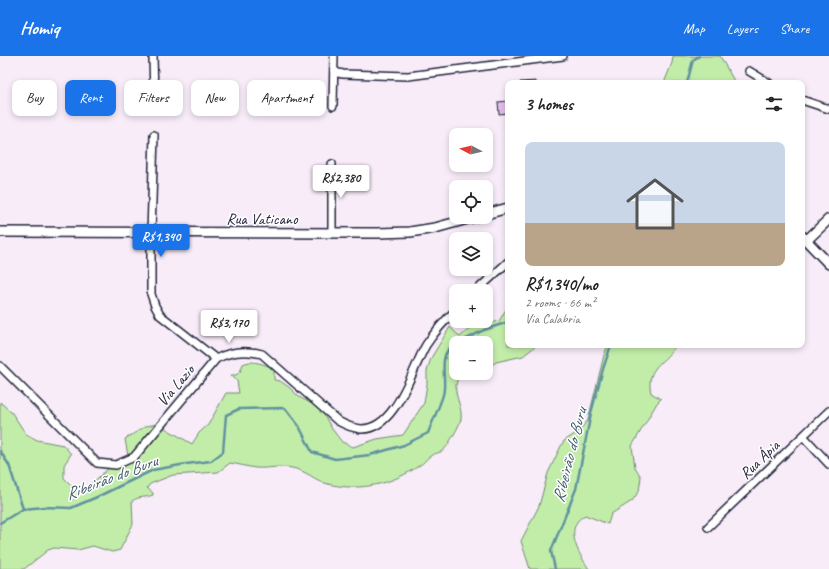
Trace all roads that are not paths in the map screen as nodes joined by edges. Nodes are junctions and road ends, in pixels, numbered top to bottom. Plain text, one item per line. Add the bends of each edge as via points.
1 (153, 56) edge
2 (334, 56) edge
3 (563, 56) edge
4 (334, 70) junction
5 (749, 71) dead end
6 (154, 80) edge
7 (765, 80) edge
8 (805, 101) edge
9 (333, 106) dead end
10 (829, 109) edge
11 (154, 135) dead end
12 (332, 164) dead end
13 (505, 209) edge
14 (493, 212) edge
15 (829, 219) edge
16 (450, 224) edge
17 (0, 232) edge
18 (151, 233) junction
19 (332, 233) junction
20 (805, 237) edge
21 (805, 239) edge
22 (829, 264) edge
23 (505, 265) edge
24 (484, 284) edge
25 (449, 317) edge
26 (216, 359) junction
27 (0, 366) edge
28 (829, 412) edge
29 (803, 436) junction
30 (829, 464) edge
31 (708, 527) dead end

1 - 6 street
2 - 4 street
3 - 4 street via 408,76 343,74
4 - 9 street
5 - 7 street
8 - 10 street
11 - 18 street
12 - 19 street
13 - 14 street
15 - 20 street
16 - 19 street, Rua Vaticano via 410,232
17 - 18 street, Rua Vaticano
18 - 19 street, Rua Vaticano
18 - 26 street via 151,294 155,306 160,315
21 - 22 street
23 - 24 street
25 - 26 street, Via Lazio via 426,346 405,391 386,418 376,425 362,429 338,421 262,354 251,351 236,352
26 - 27 street, Via Lazio via 134,457 116,464 97,463
28 - 29 street, Rua Ápia
29 - 30 street
29 - 31 street, Rua Ápia

